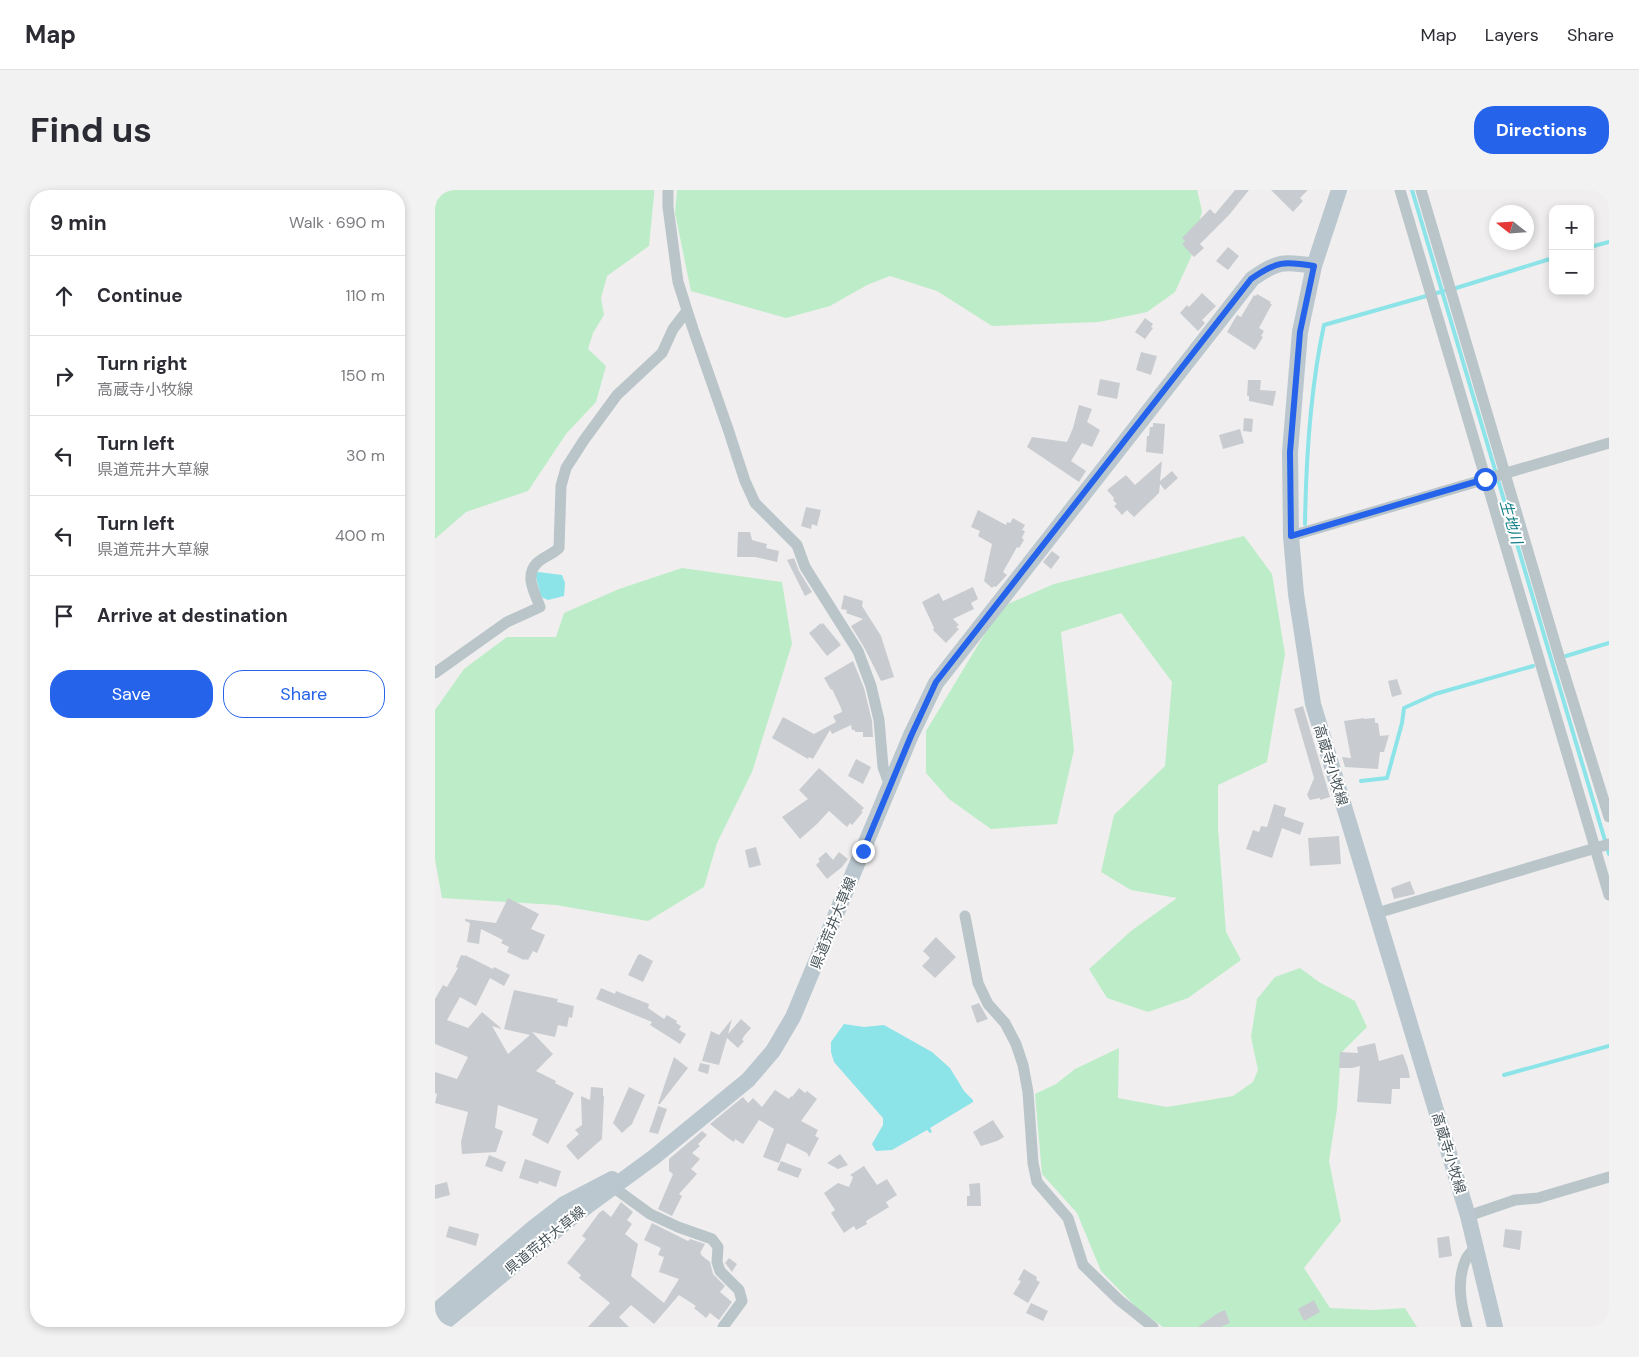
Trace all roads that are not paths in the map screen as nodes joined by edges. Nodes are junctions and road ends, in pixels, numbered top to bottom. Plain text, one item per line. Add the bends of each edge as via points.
1 (668, 190) edge
2 (1339, 190) edge
3 (1400, 190) edge
4 (1421, 190) edge
5 (1314, 266) junction
6 (687, 311) junction
7 (1609, 442) edge
8 (1506, 473) junction
9 (1485, 479) junction
10 (1291, 536) junction
11 (435, 673) edge
12 (890, 786) junction
13 (1609, 817) edge
14 (1609, 844) edge
15 (1595, 848) junction
16 (1609, 895) edge
17 (1377, 913) junction
18 (965, 916) dead end
19 (654, 1157) junction
20 (1609, 1177) edge
21 (613, 1187) junction
22 (1468, 1216) junction
23 (1476, 1247) junction
24 (435, 1312) edge
25 (439, 1327) edge
26 (723, 1327) edge
27 (1153, 1327) edge
28 (1467, 1327) edge
29 (1495, 1327) edge

1 - 6 street via 678,282
2 - 5 main road, 高蔵寺小牧線
3 - 9 street
4 - 8 street
5 - 10 main road, 高蔵寺小牧線 via 1300,332 1290,452
5 - 12 main road, 県道荒井大草線 via 1290,262 1268,267 1251,279 936,682
6 - 11 street via 673,329 662,353 617,395 566,468 561,486 559,548 537,563 531,572 530,579 540,607 507,622
6 - 12 street via 755,502 797,545 805,567 858,650 879,720 883,767
7 - 8 street
8 - 9 street
8 - 13 street
9 - 10 street
9 - 15 street
10 - 17 main road, 高蔵寺小牧線 via 1296,594 1313,704
12 - 19 main road, 県道荒井大草線 via 793,1017 773,1050 748,1080
14 - 15 street
15 - 16 street
15 - 17 street
17 - 22 main road, 高蔵寺小牧線
18 - 27 street via 977,983 988,1004 1005,1024 1023,1065 1037,1182 1068,1218 1083,1265
19 - 21 main road, 県道荒井大草線
19 - 24 main road, 県道荒井大草線 via 564,1204
20 - 22 street via 1538,1198 1515,1200
21 - 25 main road, 県道荒井大草線
21 - 26 street via 650,1214 712,1239 718,1248 720,1271 739,1290 742,1301
22 - 23 main road, 高蔵寺小牧線
23 - 28 street via 1466,1258 1460,1280 1461,1305
23 - 29 main road, 高蔵寺小牧線

